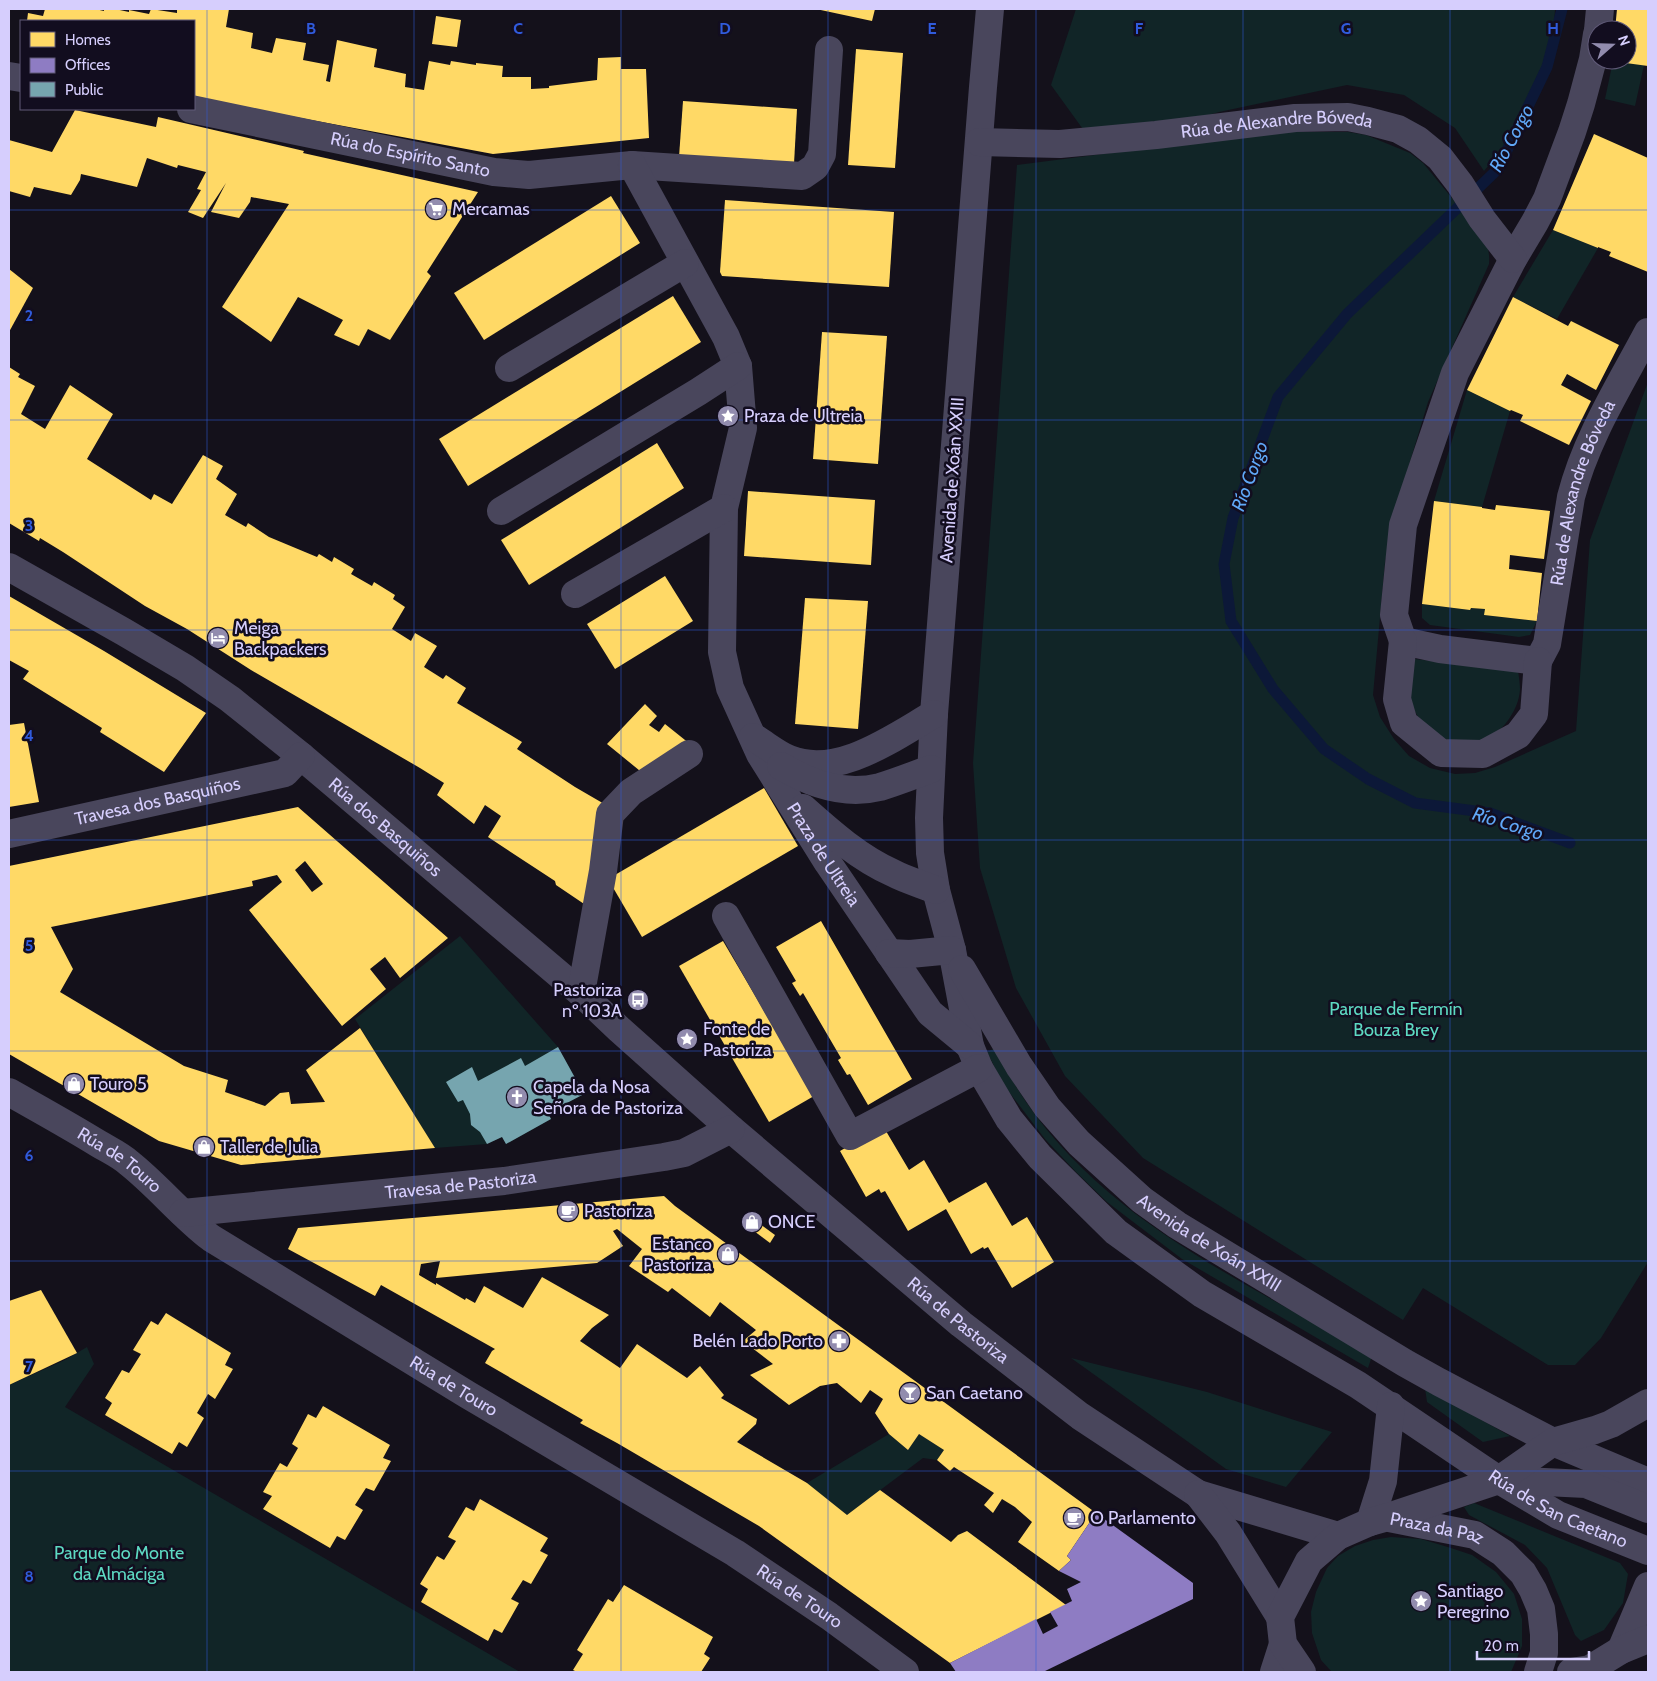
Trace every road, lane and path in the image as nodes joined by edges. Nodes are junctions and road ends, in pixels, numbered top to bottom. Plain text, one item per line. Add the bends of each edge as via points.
1 (990, 9) edge
2 (830, 50) dead end
3 (1590, 70) edge
4 (195, 110) edge
5 (979, 142) junction
6 (632, 165) junction
7 (1513, 260) junction
8 (685, 263) junction
9 (1648, 332) edge
10 (738, 366) junction
11 (509, 368) dead end
12 (724, 508) junction
13 (501, 511) dead end
14 (9, 567) edge
15 (575, 594) dead end
16 (1403, 641) junction
17 (1538, 661) junction
18 (934, 714) junction
19 (756, 745) junction
20 (689, 754) dead end
21 (301, 756) junction
22 (931, 769) junction
23 (784, 792) junction
24 (9, 834) edge
25 (936, 890) junction
26 (726, 916) dead end
27 (952, 950) junction
28 (889, 953) junction
29 (582, 993) junction
30 (975, 1057) junction
31 (9, 1092) edge
32 (731, 1129) junction
33 (182, 1213) junction
34 (1648, 1403) edge
35 (1391, 1406) junction
36 (1553, 1442) junction
37 (1499, 1480) junction
38 (1648, 1482) edge
39 (1198, 1494) junction
40 (1648, 1509) edge
41 (1379, 1520) junction
42 (1338, 1536) junction
43 (1648, 1551) edge
44 (1648, 1586) edge
45 (1280, 1618) junction
46 (1648, 1639) edge
47 (1283, 1644) junction
48 (1621, 1650) junction
49 (905, 1672) edge
50 (1274, 1672) edge
51 (1302, 1672) edge
52 (1538, 1672) edge
53 (1571, 1672) edge

1 - 5 street, Avenida de Xoán XXIII
2 - 6 street via 822,154 815,167 802,176
3 - 7 street, Rúa de Alexandre Bóveda via 1547,199
4 - 6 street, Rúa do Espírito Santo via 494,172 529,175
5 - 7 street, Rúa de Alexandre Bóveda via 1060,144 1295,118 1368,121 1398,129 1440,158
5 - 18 street, Avenida de Xoán XXIII
6 - 8 street, Praza de Ultreia
7 - 16 street, Rúa de Alexandre Bóveda via 1455,373 1403,525 1394,614
8 - 10 street, Praza de Ultreia via 726,336
8 - 11 street
9 - 17 street, Rúa de Alexandre Bóveda via 1593,435 1576,478 1547,644
10 - 12 street, Praza de Ultreia via 743,428
10 - 13 street
12 - 15 street
12 - 19 street, Praza de Ultreia via 722,652 730,688
14 - 21 street, Rúa dos Basquiños via 185,668
16 - 17 street via 1440,650
16 - 17 street, Rúa de Alexandre Bóveda via 1397,699 1404,722 1441,753 1483,754 1518,735 1534,714
18 - 19 street via 858,756 831,764 808,764
18 - 22 street, Avenida de Xoán XXIII
19 - 22 street, Praza de Ultreia via 814,784 836,790 879,787
19 - 23 street, Praza de Ultreia
20 - 29 street via 631,792 610,814 604,871
21 - 24 street, Travesa dos Basquiños via 285,773
21 - 29 street, Rúa dos Basquiños
22 - 25 street, Avenida de Xoán XXIII via 930,853
23 - 25 street via 852,849 892,873
23 - 28 street, Praza de Ultreia
25 - 27 street, Avenida de Xoán XXIII
26 - 30 street via 850,1136
27 - 28 street
27 - 30 street, Avenida de Xoán XXIII
27 - 36 street, Avenida de Xoán XXIII via 983,1007 1047,1107 1079,1143 1142,1200 1177,1225 1405,1363
28 - 30 street, Praza de Ultreia via 930,1013
29 - 32 street, Rúa dos Basquiños
30 - 35 street, Avenida de Xoán XXIII via 1009,1119 1040,1157 1116,1232 1202,1294
31 - 33 street, Rúa de Touro via 126,1161
32 - 33 street, Travesa de Pastoriza via 684,1152 664,1157 504,1181
32 - 39 street, Rúa de Pastoriza via 961,1324 1080,1416
33 - 49 street, Rúa de Touro via 211,1238 735,1553
34 - 36 street via 1612,1424
35 - 37 street, Avenida de Xoán XXIII
35 - 41 street
36 - 37 street
36 - 38 street
37 - 40 street, Rúa de San Caetano via 1586,1484
37 - 41 street
37 - 43 street, Rúa de San Caetano via 1558,1515
39 - 42 street, Rúa de Pastoriza
39 - 45 street, Rúa de Pastoriza via 1228,1533
41 - 42 street, Praza da Paz
41 - 52 street, Praza da Paz via 1475,1535 1503,1553 1523,1572 1541,1609 1544,1653
42 - 45 street, Praza da Paz via 1309,1561
44 - 48 street
45 - 47 street
46 - 48 street
47 - 50 street
47 - 51 street
48 - 53 street via 1590,1669

